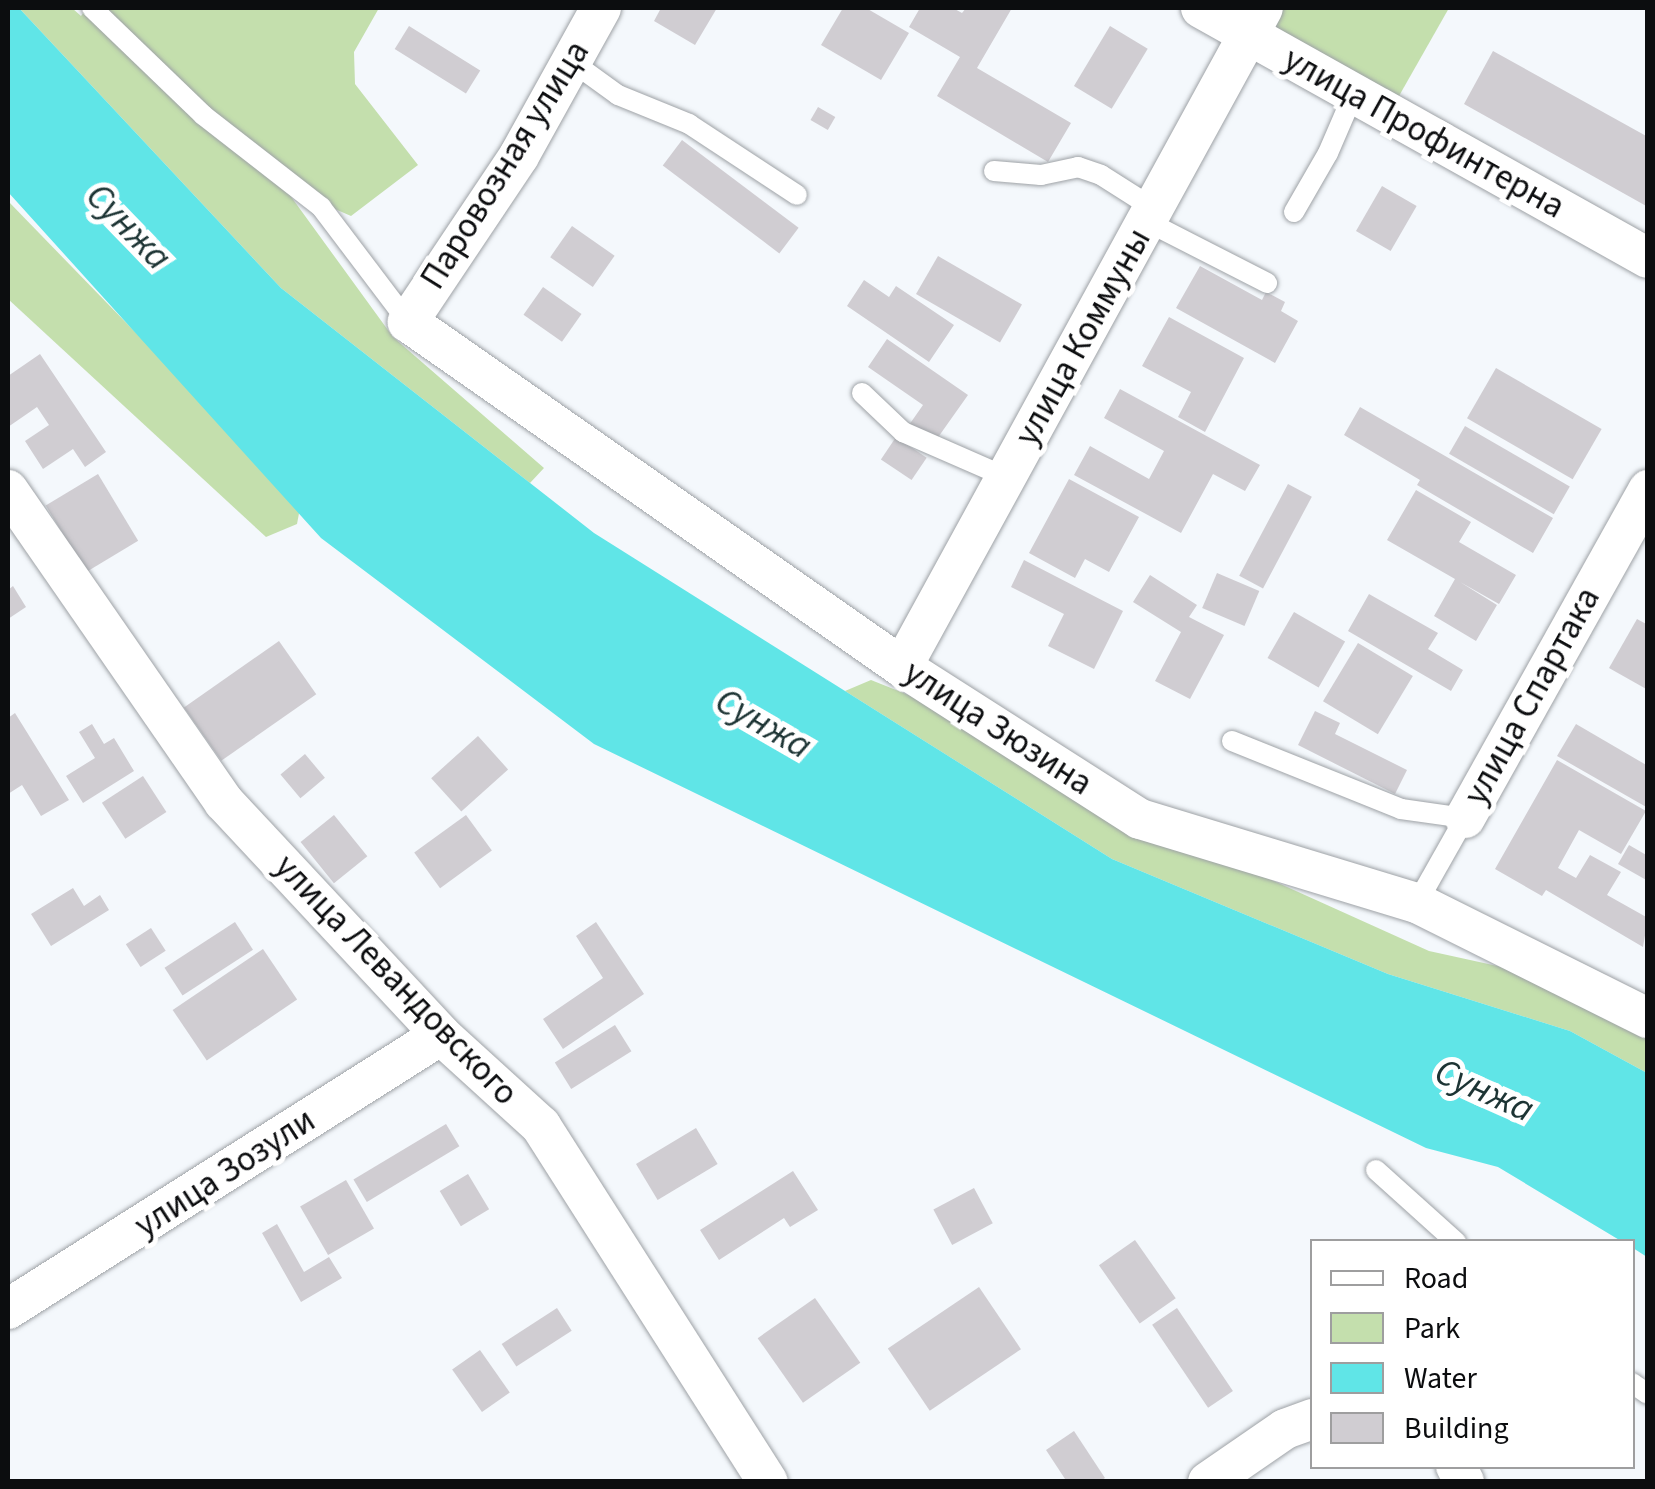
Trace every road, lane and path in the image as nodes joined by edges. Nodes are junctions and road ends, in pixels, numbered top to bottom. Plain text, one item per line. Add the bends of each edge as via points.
1 (92, 8) edge
2 (601, 8) edge
3 (1201, 8) edge
4 (1256, 21) edge
5 (571, 61) junction
6 (1354, 93) junction
7 (994, 171) dead end
8 (797, 195) dead end
9 (1294, 212) dead end
10 (1150, 215) junction
11 (1648, 258) edge
12 (1268, 283) dead end
13 (408, 322) junction
14 (862, 393) dead end
15 (1006, 477) junction
16 (8, 490) edge
17 (1648, 490) edge
18 (902, 667) junction
19 (1232, 741) dead end
20 (1465, 818) junction
21 (1417, 903) junction
22 (1648, 1018) edge
23 (442, 1035) junction
24 (1376, 1170) dead end
25 (1453, 1239) edge
26 (8, 1309) edge
27 (1310, 1420) edge
28 (768, 1482) edge
29 (1208, 1482) edge

1 - 13 lane via 203,115 321,207
2 - 5 street, Паровозная улица
3 - 4 street, улица Профинтерна
4 - 6 street, улица Профинтерна
4 - 10 street, улица Коммуны
5 - 8 lane via 618,96 688,124
5 - 13 street, Паровозная улица via 519,156
6 - 9 lane
6 - 11 street, улица Профинтерна
7 - 10 lane via 1040,174 1078,167 1101,175
10 - 12 lane
10 - 15 street, улица Коммуны
13 - 18 street, улица Зюзина
14 - 15 lane via 903,432
15 - 18 street, улица Коммуны
16 - 23 street, улица Левандовского via 224,802
17 - 20 street, улица Спартака
18 - 21 street, улица Зюзина via 1140,819
19 - 20 lane via 1401,809
20 - 21 lane, улица Спартака
21 - 22 street, улица Зюзина
23 - 26 street, улица Зозули
23 - 28 street, улица Левандовского via 540,1126
24 - 25 lane
27 - 29 street via 1285,1429

